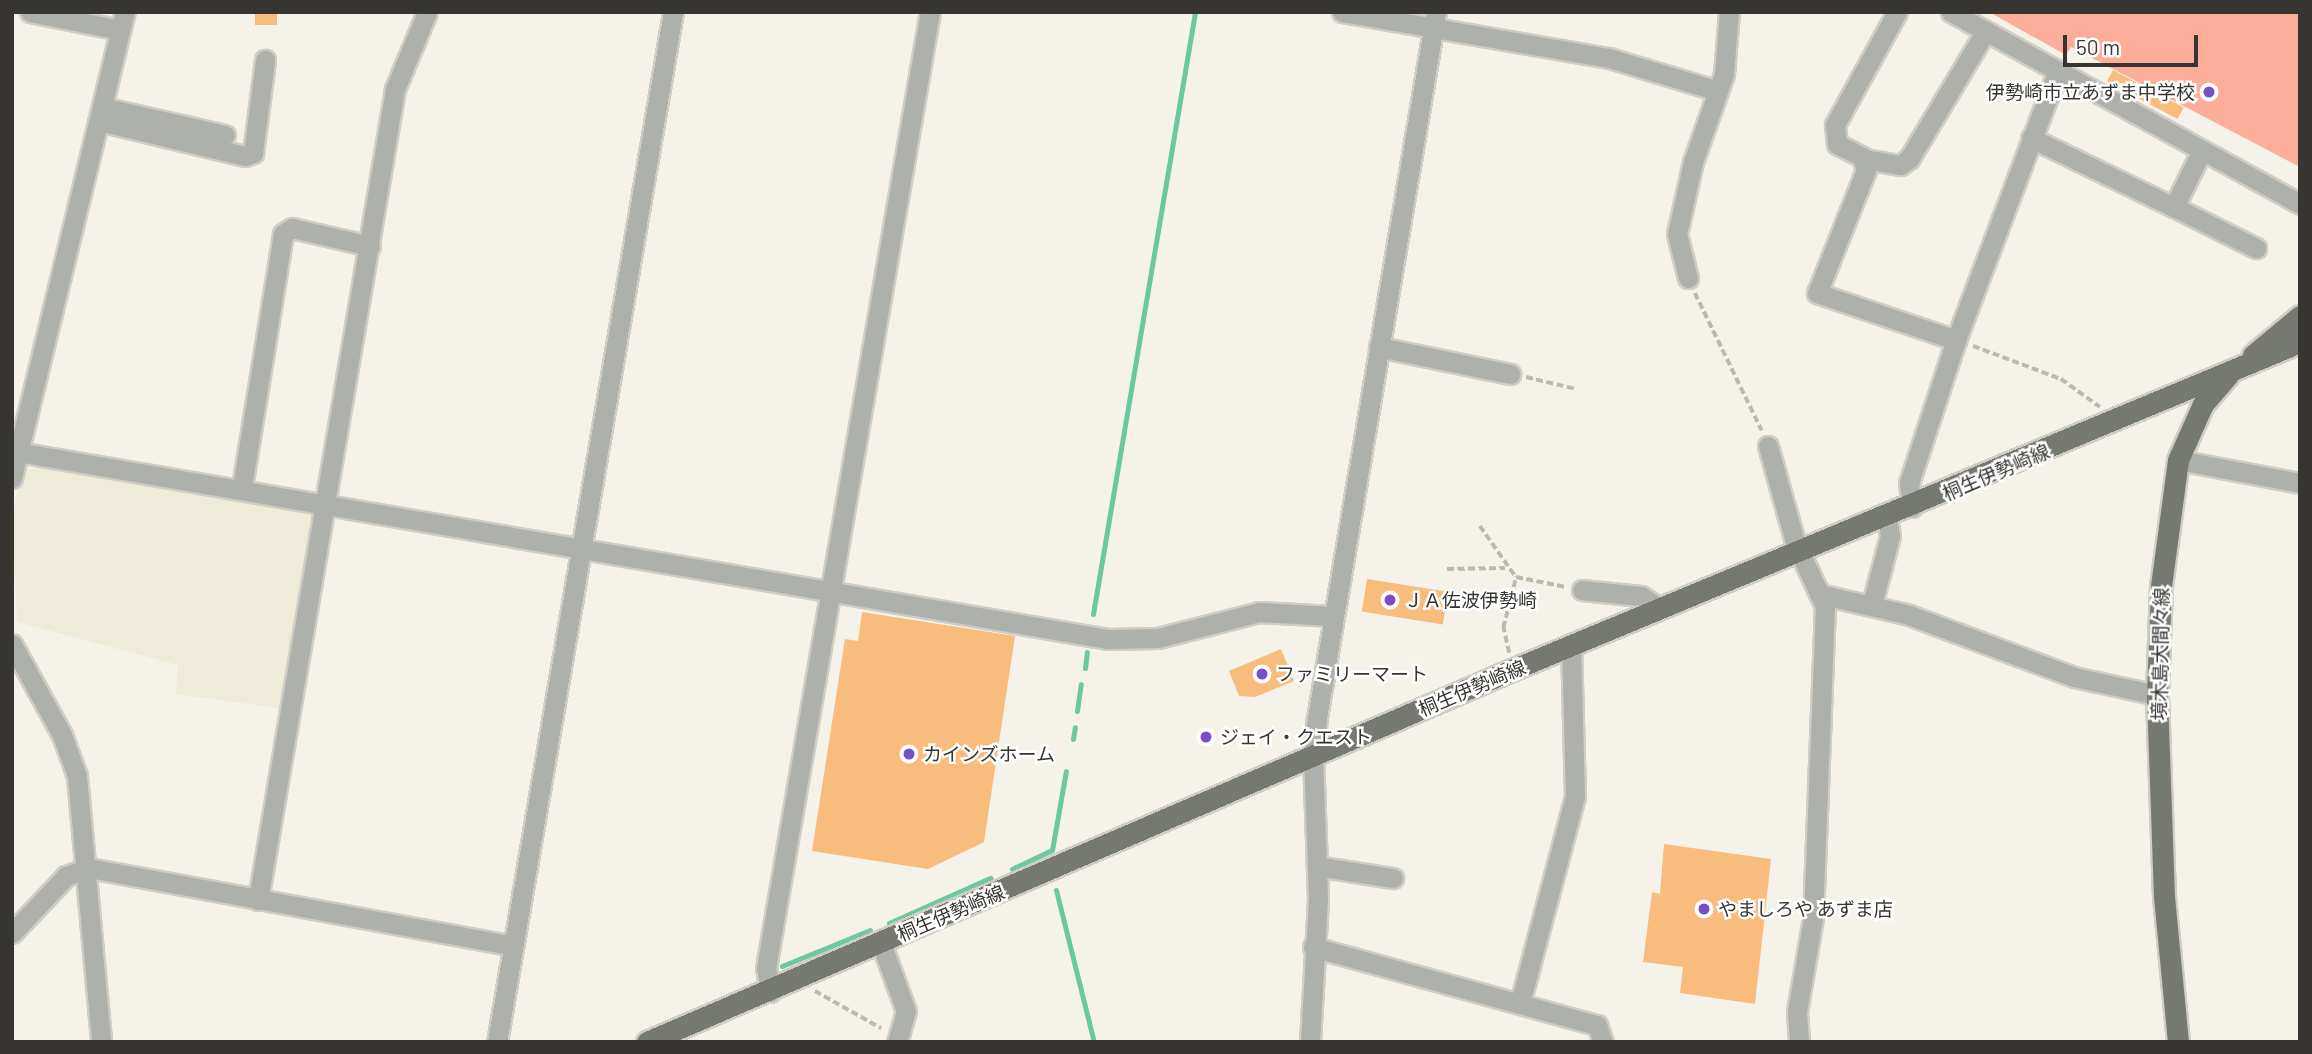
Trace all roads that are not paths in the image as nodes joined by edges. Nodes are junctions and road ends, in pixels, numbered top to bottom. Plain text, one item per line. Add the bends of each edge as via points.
1 (30, 12) edge
2 (427, 12) edge
3 (673, 12) edge
4 (930, 12) edge
5 (1342, 12) edge
6 (1729, 12) edge
7 (1897, 12) edge
8 (1951, 12) edge
9 (1435, 20) edge
10 (123, 21) edge
11 (1985, 32) junction
12 (265, 60) dead end
13 (2057, 73) junction
14 (1715, 90) junction
15 (101, 114) junction
16 (226, 135) dead end
17 (2031, 138) junction
18 (2201, 152) junction
19 (1866, 164) junction
20 (2300, 204) edge
21 (2174, 206) junction
22 (370, 246) junction
23 (2256, 247) dead end
24 (1688, 278) road end
25 (2300, 316) edge
26 (1956, 340) junction
27 (2300, 342) edge
28 (1379, 347) junction
29 (2238, 368) junction
30 (1510, 374) road end
31 (1768, 446) road end
32 (15, 451) edge
33 (2178, 460) junction
34 (12, 478) edge
35 (2300, 483) edge
36 (242, 487) junction
37 (328, 502) junction
38 (1912, 507) junction
39 (1887, 517) junction
40 (581, 547) junction
41 (1800, 553) junction
42 (1582, 590) road end
43 (830, 592) junction
44 (1819, 594) junction
45 (1872, 604) junction
46 (1660, 609) junction
47 (1333, 616) junction
48 (12, 644) edge
49 (1572, 648) junction
50 (2157, 695) junction
51 (1313, 754) junction
52 (1317, 866) junction
53 (89, 869) junction
54 (1393, 878) dead end
55 (258, 900) junction
56 (12, 933) edge
57 (881, 943) junction
58 (510, 944) junction
59 (1313, 947) junction
60 (770, 992) junction
61 (1520, 1003) junction
62 (898, 1039) edge
63 (101, 1042) edge
64 (496, 1042) edge
65 (647, 1042) edge
66 (1310, 1042) edge
67 (1603, 1042) edge
68 (1799, 1042) edge
69 (2178, 1042) edge

1 - 10 street
2 - 22 street via 395,89
3 - 40 street
4 - 43 street
5 - 9 street
6 - 14 street via 1724,75
7 - 19 street via 1846,98 1833,133 1841,148
8 - 11 street
9 - 14 street via 1609,58
9 - 28 street
10 - 15 street
11 - 13 street
11 - 19 street via 1909,159 1900,165
12 - 15 street via 253,153 245,156
13 - 17 street
13 - 18 street
14 - 24 street via 1677,234
15 - 16 street
15 - 32 street
17 - 21 street
17 - 26 street
18 - 20 street
18 - 21 street
19 - 26 street via 1816,293
21 - 23 street
22 - 36 street via 292,228 283,234
22 - 37 street
25 - 29 main road, 境木島大間々線
26 - 38 street via 1909,483
27 - 29 main road, 桐生伊勢崎線
28 - 30 street
28 - 47 street
29 - 33 main road, 境木島大間々線 via 2203,404
29 - 38 main road, 桐生伊勢崎線
31 - 41 street
32 - 34 street
32 - 36 street
33 - 35 street
33 - 50 main road, 境木島大間々線 via 2163,564
36 - 37 street
37 - 40 street
37 - 55 street
38 - 39 main road, 桐生伊勢崎線
39 - 41 main road, 桐生伊勢崎線
39 - 45 street via 1890,537
40 - 43 street
40 - 58 street
41 - 44 street
41 - 46 main road, 桐生伊勢崎線
42 - 46 street via 1641,596
43 - 47 street via 1130,641 1259,612
43 - 60 street via 766,968
44 - 45 street
44 - 68 street via 1825,606 1813,918 1797,1012
45 - 50 street via 2050,670
46 - 49 main road, 桐生伊勢崎線
47 - 51 street
48 - 53 street via 62,735 77,776
49 - 51 main road, 桐生伊勢崎線
49 - 61 street via 1574,797
50 - 69 main road, 境木島大間々線 via 2164,897
51 - 52 street
51 - 57 main road, 桐生伊勢崎線
52 - 54 street
52 - 59 street
53 - 55 street
53 - 56 street via 66,876
53 - 63 street
55 - 58 street
57 - 60 main road, 桐生伊勢崎線
57 - 62 street via 906,1011
58 - 64 street
59 - 61 street
59 - 66 street
60 - 65 main road, 桐生伊勢崎線
61 - 67 street via 1597,1025

